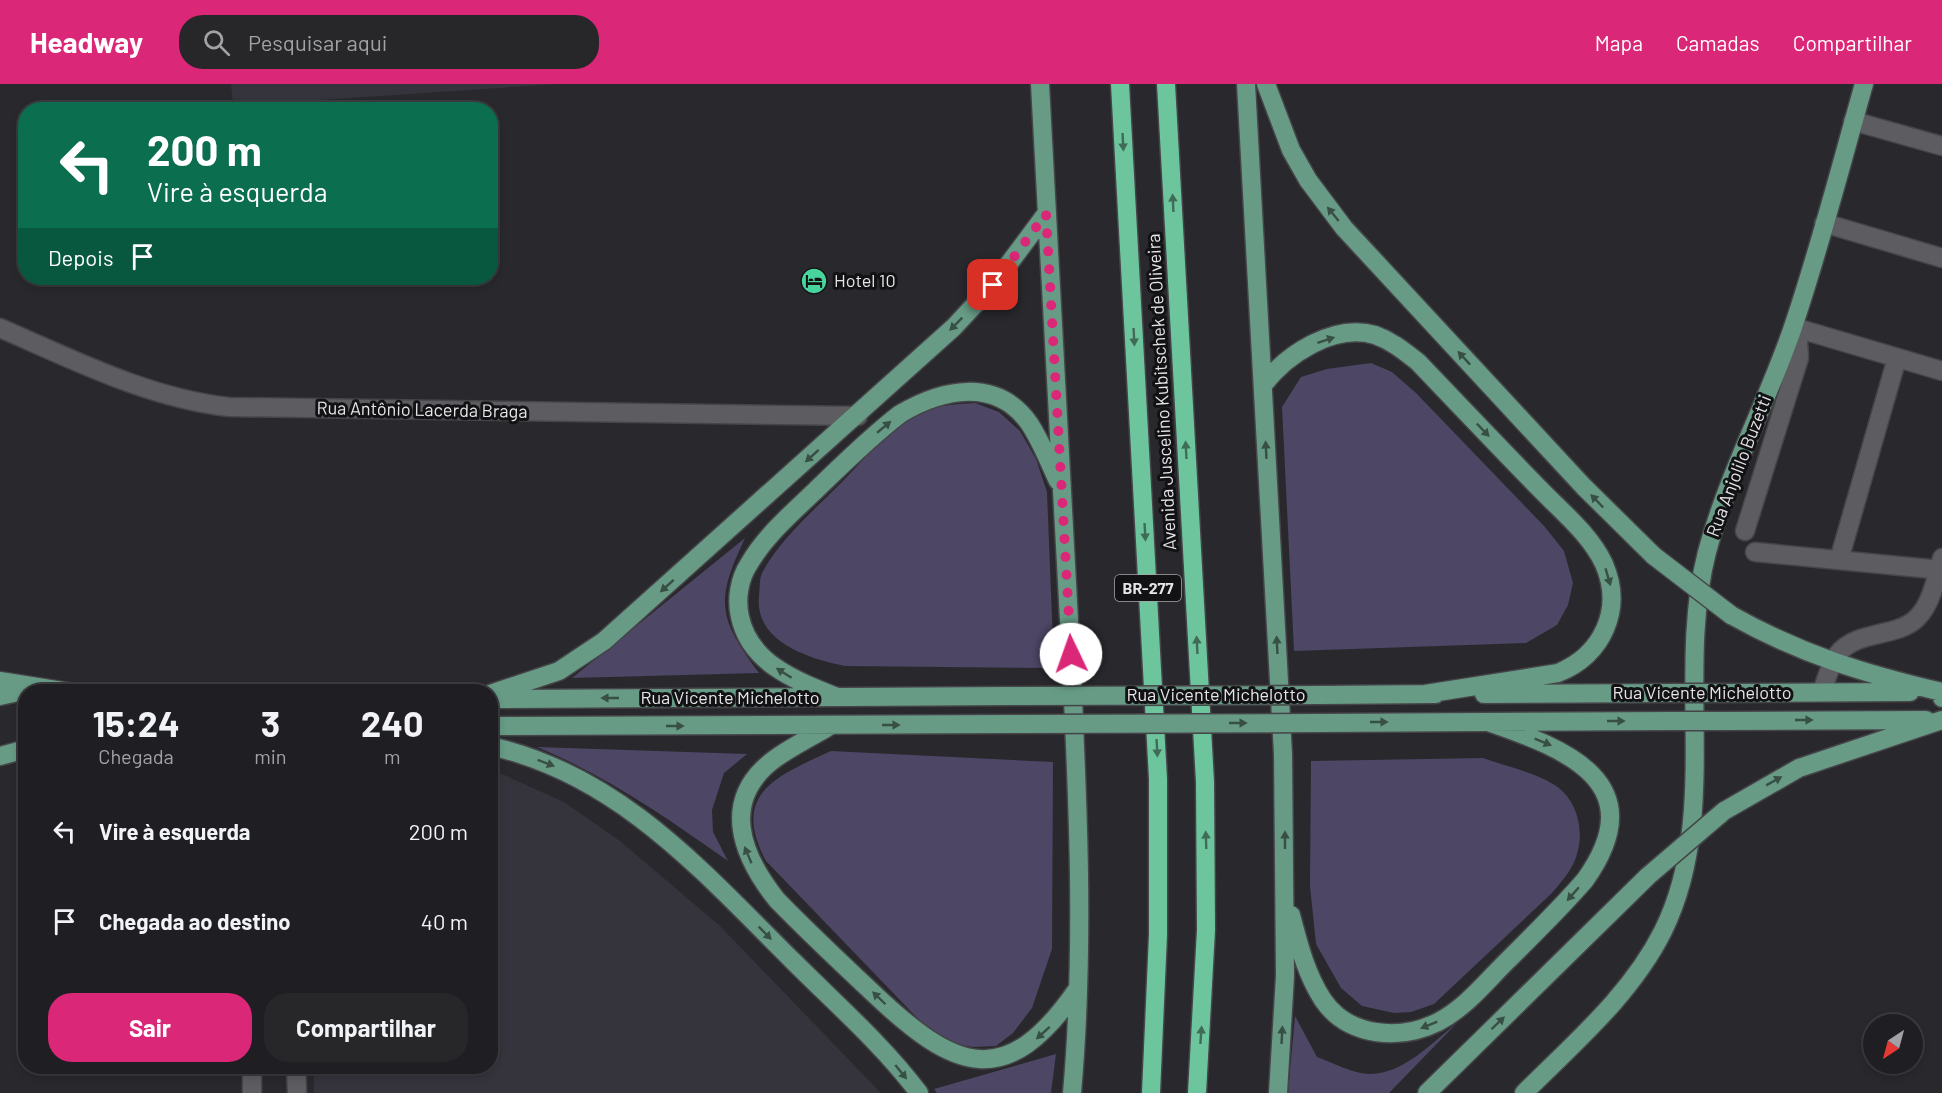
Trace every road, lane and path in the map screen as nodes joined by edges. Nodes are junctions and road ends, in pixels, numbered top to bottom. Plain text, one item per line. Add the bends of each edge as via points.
1 (1040, 84) edge
2 (1120, 84) edge
3 (1166, 84) edge
4 (1246, 84) edge
5 (1266, 84) edge
6 (1864, 84) edge
7 (1854, 121) junction
8 (1942, 146) edge
9 (1046, 214) junction
10 (1824, 224) junction
11 (1942, 258) edge
12 (1793, 327) junction
13 (0, 328) edge
14 (1260, 334) junction
15 (1293, 355) junction
16 (1897, 358) junction
17 (1942, 371) edge
18 (1263, 385) junction
19 (858, 416) junction
20 (1063, 492) junction
21 (1745, 531) dead end
22 (1755, 552) dead end
23 (1839, 560) junction
24 (1941, 566) edge
25 (1833, 663) junction
26 (0, 681) edge
27 (18, 684) edge
28 (18, 692) edge
29 (1822, 692) junction
30 (1942, 692) edge
31 (498, 694) edge
32 (1425, 694) junction
33 (0, 696) edge
34 (498, 697) edge
35 (837, 697) junction
36 (1942, 698) edge
37 (1942, 720) edge
38 (1488, 722) junction
39 (832, 725) junction
40 (498, 726) edge
41 (498, 749) edge
42 (18, 751) edge
43 (0, 756) edge
44 (1285, 895) junction
45 (1079, 986) junction
46 (252, 1074) edge
47 (296, 1074) edge
48 (252, 1093) edge
49 (297, 1093) edge
50 (919, 1093) edge
51 (1072, 1093) edge
52 (1151, 1093) edge
53 (1197, 1093) edge
54 (1278, 1093) edge
55 (1426, 1093) edge
56 (1524, 1093) edge

1 - 9 main road
2 -> 52 highway, Avenida Juscelino Kubitschek de Oliveira / BR-277 via 1158,779 1158,935
53 -> 3 highway, Avenida Juscelino Kubitschek de Oliveira / BR-277 via 1206,930 1205,794
4 - 14 main road
25 -> 5 main road, bridge via 1798,650 1731,615 1654,556 1584,487 1344,228 1291,150
6 - 7 main road, Rua Anjolilo Buzetti
7 - 8 street
7 - 10 main road, Rua Anjolilo Buzetti
9 -> 19 main road via 973,308
9 - 20 main road
10 - 11 street
10 - 12 main road, Rua Anjolilo Buzetti
12 - 16 street
12 - 21 street via 1799,358
12 - 56 main road, Rua Anjolilo Buzetti via 1723,498 1702,578 1694,648 1693,823 1689,854 1673,908 1663,932 1632,980
13 - 19 street, Rua Antônio Lacerda Braga via 138,386 171,397 229,406
14 - 15 main road via 1275,348
14 - 18 main road
15 - 18 main road
15 -> 32 main road via 1323,340 1357,333 1373,335 1403,350 1578,528 1604,564 1612,603 1609,621 1602,638 1577,665 1558,673
16 - 17 street
16 - 23 street
44 -> 18 main road via 1283,754
19 -> 31 main road via 604,641 559,671
35 -> 20 main road via 780,671 756,650 742,626 738,607 740,586 747,566 780,525 885,426 942,394 981,392 1000,399 1029,423
20 - 45 main road via 1079,857
22 - 23 street
23 - 24 street
24 - 25 street via 1919,616 1904,627 1851,643
25 - 29 street
25 - 30 main road
26 - 27 main road
28 - 33 main road
29 - 30 main road, Rua Vicente Michelotto
29 - 32 main road, Rua Vicente Michelotto, bridge
30 - 36 main road
32 - 35 main road, Rua Vicente Michelotto, bridge
35 -> 34 main road, Rua Vicente Michelotto
38 -> 37 main road, Rua Vicente Michelotto, bridge
55 -> 37 main road, bridge via 1648,876 1724,811 1799,768
39 -> 38 main road, Rua Vicente Michelotto, bridge
38 -> 44 main road via 1553,746 1583,764 1604,790 1609,827 1603,852 1585,880 1464,1004 1437,1022 1401,1033 1370,1032 1336,1015 1314,986
40 -> 39 main road, Rua Vicente Michelotto
45 -> 39 main road via 1051,1026 1019,1053 990,1062 957,1057 924,1039 901,1020 777,900 744,846 741,811 745,795 775,758
41 -> 50 main road via 567,771 647,820 868,1035
42 - 43 main road
54 -> 44 main road
45 - 51 main road
46 - 48 street
47 - 49 street

